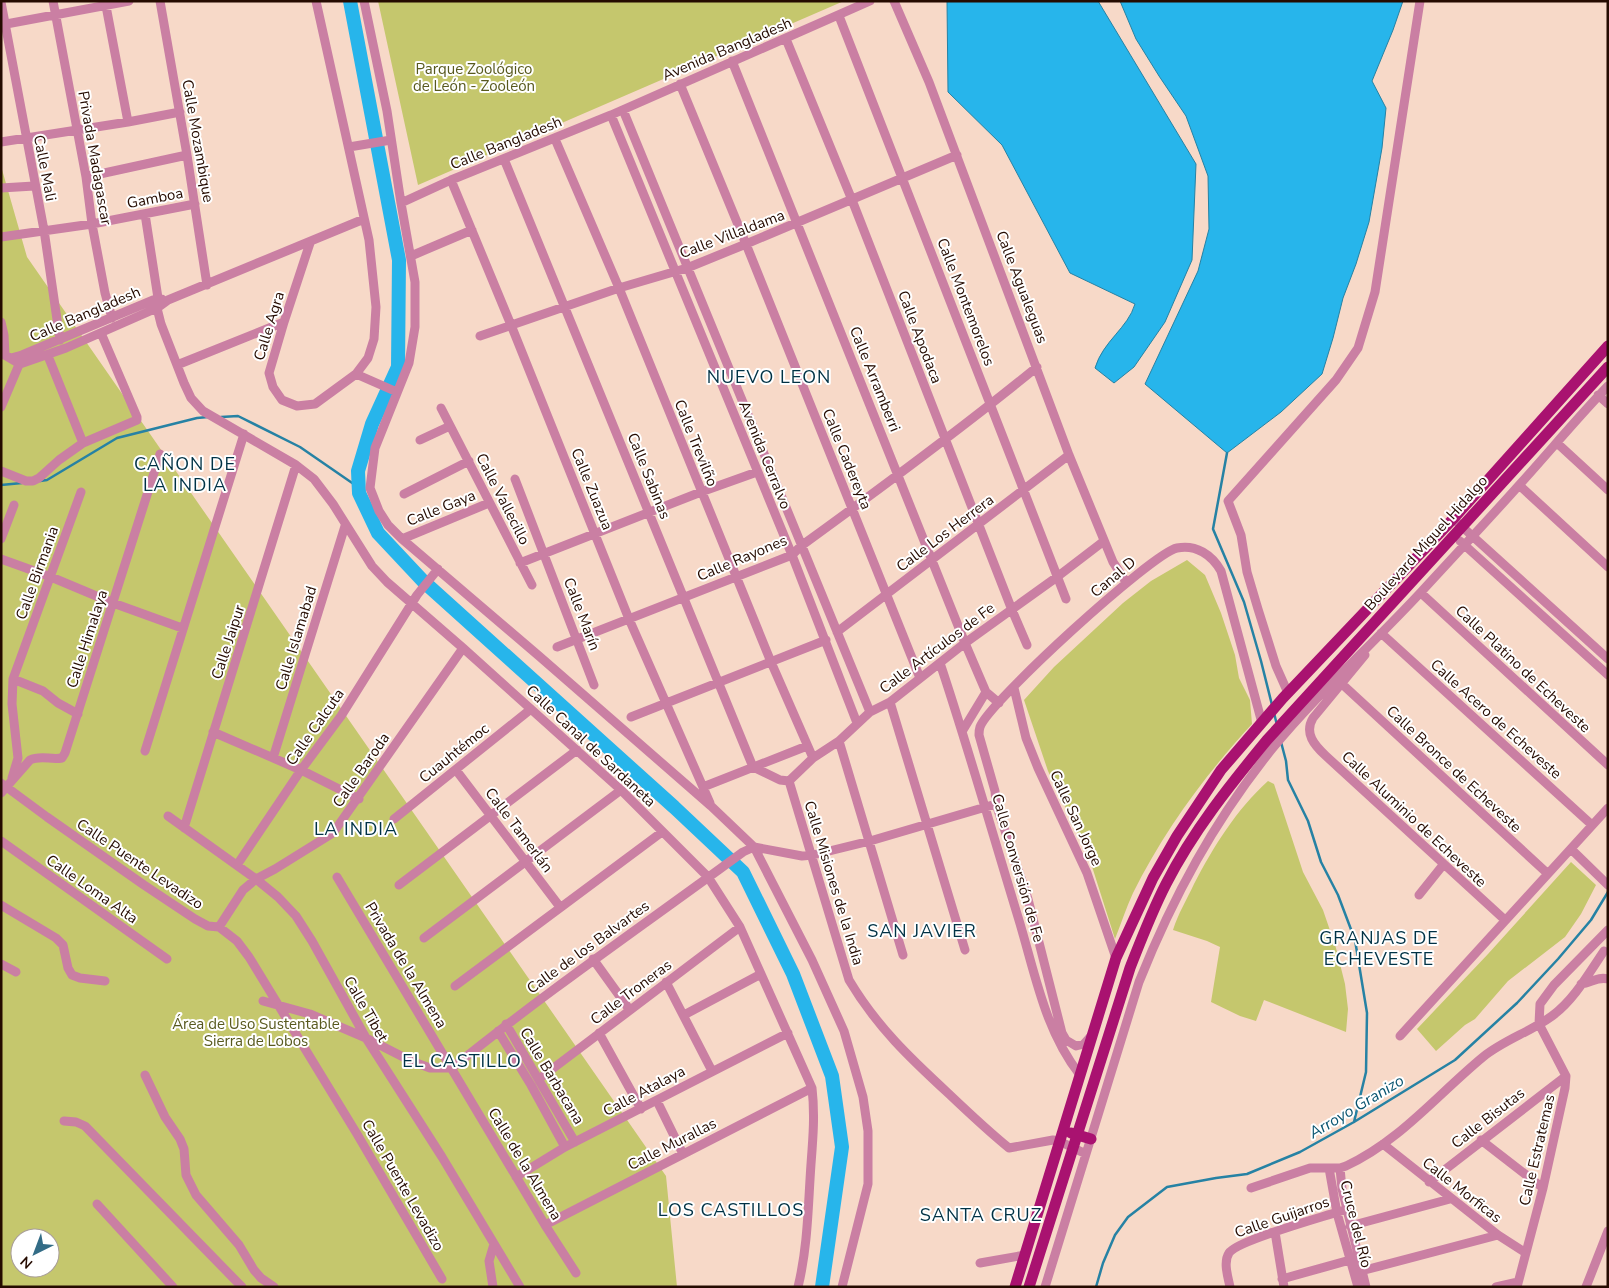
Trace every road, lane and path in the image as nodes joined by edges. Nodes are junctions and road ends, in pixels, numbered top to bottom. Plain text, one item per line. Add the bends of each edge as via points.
1 (53, 1) edge
2 (129, 1) edge
3 (160, 1) edge
4 (316, 1) edge
5 (364, 1) edge
6 (870, 1) edge
7 (894, 1) edge
8 (1420, 1) edge
9 (1, 2) edge
10 (106, 6) junction
11 (56, 15) junction
12 (839, 16) junction
13 (4, 24) edge
14 (786, 40) junction
15 (732, 61) junction
16 (680, 84) junction
17 (622, 110) junction
18 (180, 112) junction
19 (611, 115) junction
20 (128, 122) junction
21 (76, 131) junction
22 (555, 138) junction
23 (26, 139) junction
24 (387, 140) junction
25 (1, 142) edge
26 (353, 146) junction
27 (187, 155) junction
28 (957, 155) junction
29 (504, 159) junction
30 (86, 177) junction
31 (904, 178) junction
32 (451, 180) junction
33 (34, 186) junction
34 (1, 188) edge
35 (852, 200) junction
36 (401, 203) junction
37 (195, 204) junction
38 (145, 214) junction
39 (364, 219) junction
40 (798, 223) junction
41 (92, 224) junction
42 (44, 230) junction
43 (472, 230) junction
44 (1, 236) edge
45 (310, 242) junction
46 (746, 244) junction
47 (411, 256) junction
48 (687, 268) junction
49 (676, 270) junction
50 (207, 285) junction
51 (619, 288) junction
52 (158, 303) junction
53 (566, 307) junction
54 (112, 318) junction
55 (1, 322) edge
56 (284, 322) junction
57 (512, 325) junction
58 (101, 333) junction
59 (480, 336) dead end
60 (60, 340) junction
61 (1608, 346) edge
62 (6, 355) edge
63 (48, 356) junction
64 (21, 360) junction
65 (177, 365) junction
66 (1037, 367) junction
67 (1606, 369) edge
68 (356, 374) junction
69 (1608, 386) edge
70 (394, 391) junction
71 (1598, 396) junction
72 (1608, 404) edge
73 (990, 405) junction
74 (1, 407) edge
75 (441, 408) dead end
76 (450, 426) junction
77 (244, 434) junction
78 (420, 440) dead end
79 (945, 440) junction
80 (83, 443) junction
81 (1556, 443) junction
82 (160, 454) dead end
83 (1070, 455) junction
84 (469, 461) junction
85 (296, 465) junction
86 (1, 471) edge
87 (757, 472) junction
88 (899, 475) junction
89 (515, 479) dead end
90 (1519, 485) junction
91 (1024, 490) junction
92 (1608, 490) edge
93 (80, 492) dead end
94 (701, 492) junction
95 (404, 494) dead end
96 (490, 503) junction
97 (14, 505) dead end
98 (852, 509) junction
99 (649, 512) junction
100 (979, 524) junction
101 (346, 526) junction
102 (1453, 527) junction
103 (595, 533) junction
104 (1472, 536) junction
105 (1, 539) edge
106 (402, 539) junction
107 (1104, 541) junction
108 (1464, 544) junction
109 (801, 546) junction
110 (544, 554) junction
111 (792, 555) junction
112 (1, 559) edge
113 (933, 560) junction
114 (520, 563) junction
115 (1608, 567) edge
116 (435, 572) junction
117 (51, 577) junction
118 (736, 577) junction
119 (1057, 577) junction
120 (1126, 582) junction
121 (532, 586) dead end
122 (1421, 593) junction
123 (887, 594) junction
124 (683, 598) junction
125 (1066, 599) dead end
126 (113, 603) junction
127 (413, 604) junction
128 (1012, 610) junction
129 (629, 619) junction
130 (182, 628) junction
131 (837, 632) junction
132 (1381, 633) junction
133 (577, 639) junction
134 (826, 640) junction
135 (966, 643) junction
136 (1370, 644) junction
137 (1027, 645) dead end
138 (557, 647) dead end
139 (463, 648) junction
140 (1608, 659) edge
141 (771, 662) junction
142 (940, 663) junction
143 (1341, 666) junction
144 (1608, 674) edge
145 (920, 678) junction
146 (14, 679) junction
147 (718, 682) junction
148 (1342, 684) junction
149 (594, 685) dead end
150 (1014, 688) junction
151 (986, 692) junction
152 (1285, 696) junction
153 (890, 702) junction
154 (999, 702) junction
155 (665, 703) junction
156 (532, 709) junction
157 (870, 712) junction
158 (78, 714) junction
159 (631, 716) dead end
160 (1265, 719) junction
161 (858, 723) junction
162 (962, 730) junction
163 (213, 732) junction
164 (839, 741) junction
165 (1270, 744) junction
166 (807, 746) junction
167 (577, 750) junction
168 (145, 751) dead end
169 (273, 758) junction
170 (813, 758) junction
171 (1608, 765) edge
172 (753, 767) junction
173 (301, 770) junction
174 (456, 770) junction
175 (789, 781) junction
176 (5, 786) edge
177 (703, 787) junction
178 (620, 790) junction
179 (359, 799) junction
180 (996, 804) junction
181 (711, 806) junction
182 (986, 807) junction
183 (1608, 808) edge
184 (168, 816) dead end
185 (490, 816) junction
186 (394, 819) dead end
187 (928, 823) junction
188 (1592, 826) junction
189 (184, 828) junction
190 (662, 832) junction
191 (1, 841) edge
192 (870, 841) junction
193 (754, 848) junction
194 (1570, 849) junction
195 (813, 855) junction
196 (526, 862) junction
197 (237, 865) junction
198 (1443, 865) junction
199 (1547, 874) junction
200 (337, 877) dead end
201 (708, 877) junction
202 (256, 879) junction
203 (1605, 882) edge
204 (399, 885) dead end
205 (1419, 895) dead end
206 (1, 905) edge
207 (560, 907) junction
208 (1505, 920) junction
209 (220, 927) junction
210 (740, 927) junction
211 (1608, 930) edge
212 (424, 938) dead end
213 (1599, 941) junction
214 (965, 950) dead end
215 (1606, 953) edge
216 (903, 955) dead end
217 (1116, 958) junction
218 (167, 959) dead end
219 (593, 959) junction
220 (1, 964) edge
221 (16, 972) dead end
222 (761, 974) junction
223 (1608, 979) edge
224 (105, 981) dead end
225 (666, 982) junction
226 (1581, 984) junction
227 (455, 986) dead end
228 (264, 1001) dead end
229 (277, 1005) junction
230 (629, 1010) junction
231 (684, 1015) junction
232 (506, 1024) junction
233 (1539, 1024) junction
234 (498, 1031) junction
235 (599, 1033) junction
236 (788, 1033) junction
237 (1092, 1035) junction
238 (1400, 1036) dead end
239 (366, 1038) junction
240 (452, 1068) junction
241 (712, 1070) junction
242 (145, 1075) dead end
243 (1566, 1076) junction
244 (539, 1079) junction
245 (1078, 1081) junction
246 (812, 1088) junction
247 (656, 1101) junction
248 (641, 1109) junction
249 (64, 1121) dead end
250 (1076, 1135) junction
251 (1090, 1139) junction
252 (1481, 1140) junction
253 (1059, 1141) junction
254 (575, 1142) junction
255 (1383, 1144) junction
256 (565, 1147) junction
257 (1072, 1148) junction
258 (683, 1154) junction
259 (1086, 1154) junction
260 (1329, 1168) junction
261 (1340, 1168) junction
262 (516, 1177) junction
263 (1429, 1182) junction
264 (1251, 1188) dead end
265 (1543, 1188) junction
266 (1450, 1199) junction
267 (97, 1204) dead end
268 (1347, 1209) junction
269 (1337, 1213) junction
270 (545, 1225) junction
271 (1350, 1226) junction
272 (1275, 1232) junction
273 (1608, 1232) edge
274 (1498, 1235) junction
275 (494, 1244) junction
276 (1526, 1253) junction
277 (1025, 1255) junction
278 (1350, 1260) junction
279 (980, 1263) dead end
280 (1361, 1271) junction
281 (576, 1272) dead end
282 (1034, 1272) junction
283 (442, 1279) dead end
284 (234, 1282) edge
285 (1283, 1283) edge
286 (1518, 1284) edge
287 (173, 1287) edge
288 (242, 1287) edge
289 (274, 1287) edge
290 (493, 1287) edge
291 (520, 1287) edge
292 (798, 1287) edge
293 (842, 1287) edge
294 (1015, 1287) edge
295 (1029, 1287) edge
296 (1034, 1287) edge
297 (1045, 1287) edge
298 (1230, 1287) edge
299 (1358, 1287) edge
300 (1366, 1287) edge
301 (1496, 1287) edge
302 (1586, 1287) edge

1 - 11 street, Privada Madagascar
2 - 10 street
3 - 18 street, Calle Mozambique
4 - 26 street
5 - 24 street via 387,111
6 - 12 street, Avenida Bangladesh
7 - 28 street, Calle Agualeguas
8 - 152 street via 1375,292 1358,348 1336,380 1228,501 1241,535 1247,572
9 - 13 street, Calle Mali
10 - 11 street
10 - 20 street
11 - 13 street
11 - 21 street, Privada Madagascar
12 - 14 street, Avenida Bangladesh
12 - 31 street, Calle Montemorelos
13 - 23 street, Calle Mali
14 - 15 street, Avenida Bangladesh
14 - 35 street, Calle Apodaca
15 - 16 street, Avenida Bangladesh
15 - 40 street, Calle Arramberri
16 - 17 street, Avenida Bangladesh
16 - 46 street, Calle Cadereyta
17 - 19 street, Calle Bangladesh
17 - 48 street, Avenida Cerralvo
18 - 20 street
18 - 27 street, Calle Mozambique
19 - 22 street, Calle Bangladesh
19 - 49 street, Avenida Cerralvo
20 - 21 street
21 - 23 street
21 - 30 street, Privada Madagascar
22 - 29 street, Calle Bangladesh
22 - 51 street, Calle Trevilño
23 - 25 street
23 - 33 street, Calle Mali
24 - 26 street
24 - 36 street
26 - 39 street
27 - 30 street
27 - 37 street, Calle Mozambique
28 - 31 street, Calle Villaldama
28 - 66 street, Calle Agualeguas
29 - 32 street, Calle Bangladesh
29 - 53 street, Calle Sabinas
30 - 41 street, Privada Madagascar
31 - 35 street, Calle Villaldama
31 - 73 street, Calle Montemorelos
32 - 36 street, Calle Bangladesh
32 - 43 street, Calle Zuazua
33 - 34 street
33 - 42 street, Calle Mali
35 - 40 street, Calle Villaldama
35 - 79 street, Calle Apodaca
36 - 47 street
37 - 38 street, Gamboa
37 - 50 street, Calle Mozambique
38 - 41 street, Gamboa
38 - 52 street
39 - 45 street, Calle Bangladesh
39 - 68 street via 376,307 374,339 368,358
40 - 46 street, Calle Villaldama
40 - 88 street, Calle Arramberri
41 - 42 street, Gamboa
41 - 54 street, Privada Madagascar
42 - 44 street, Gamboa
42 - 60 street, Calle Mali
43 - 47 street
43 - 57 street, Calle Zuazua
45 - 50 street, Calle Bangladesh
45 - 56 street, Calle Agra
46 - 48 street, Calle Villaldama
46 - 98 street, Calle Cadereyta
47 - 70 street via 415,282 415,327 409,363
48 - 49 street, Calle Villaldama
48 - 109 street, Avenida Cerralvo
49 - 51 street, Calle Villaldama
49 - 87 street, Avenida Cerralvo
50 - 52 street, Calle Bangladesh
51 - 53 street, Calle Villaldama
51 - 94 street, Calle Trevilño
52 - 54 street, Calle Bangladesh
52 - 58 street, Calle Bangladesh
52 - 65 street
53 - 57 street, Calle Villaldama
53 - 99 street, Calle Sabinas
54 - 60 street, Calle Bangladesh
55 - 62 street
56 - 65 street
56 - 68 street, Calle Agra via 270,373 273,388 282,400 297,406 315,404
57 - 59 street, Calle Villaldama
57 - 103 street, Calle Zuazua
58 - 63 street, Calle Bangladesh
58 - 80 street via 138,416 135,422
60 - 64 street, Calle Bangladesh
61 - 102 main road, Boulevard Miguel Hidalgo
62 - 64 street
63 - 64 street, Calle Bangladesh
63 - 80 street
64 - 74 street
65 - 77 street, Calle Canal de Sardaneta via 191,398 203,411
66 - 73 street, Calle Rayones
66 - 83 street, Calle Agualeguas
67 - 102 main road, Boulevard Miguel Hidalgo
68 - 70 street
69 - 71 street, Boulevard Miguel Hidalgo
70 - 106 street via 375,448 370,488 379,511
71 - 72 street
71 - 81 street, Boulevard Miguel Hidalgo
73 - 79 street, Calle Rayones
73 - 91 street, Calle Montemorelos
75 - 76 street, Calle Vallecillo
76 - 78 street
76 - 84 street, Calle Vallecillo
77 - 85 street, Calle Canal de Sardaneta
77 - 130 street
79 - 88 street, Calle Rayones
79 - 100 street, Calle Apodaca
80 - 86 street via 33,481
81 - 90 street, Boulevard Miguel Hidalgo
81 - 92 street
82 - 126 street, Calle Himalaya
83 - 91 street, Calle Los Herrera
83 - 107 street, Calle Agualeguas
84 - 95 street
84 - 96 street, Calle Vallecillo
85 - 101 street, Calle Canal de Sardaneta via 314,479
85 - 163 street, Calle Jaipur
87 - 94 street, Calle Vallecillo
87 - 111 street, Avenida Cerralvo
88 - 98 street, Calle Rayones
88 - 113 street, Calle Arramberri
89 - 110 street, Calle Marín
90 - 104 street, Boulevard Miguel Hidalgo
90 - 115 street
91 - 100 street, Calle Los Herrera
91 - 119 street, Calle Montemorelos
93 - 117 street, Calle Birmania
94 - 99 street, Calle Vallecillo
94 - 118 street, Calle Trevilño
96 - 106 street, Calle Gaya
96 - 114 street, Calle Vallecillo
97 - 105 street
98 - 109 street, Calle Rayones
98 - 123 street, Calle Cadereyta
99 - 103 street, Calle Vallecillo
99 - 124 street, Calle Sabinas
100 - 113 street, Calle Los Herrera
100 - 128 street, Calle Apodaca
101 - 127 street, Calle Canal de Sardaneta via 372,566
101 - 169 street, Calle Islamabad
102 - 104 street
102 - 108 street
102 - 143 main road, Boulevard Miguel Hidalgo
102 - 152 main road, Boulevard Miguel Hidalgo
103 - 110 street, Calle Vallecillo
103 - 129 street, Calle Zuazua
104 - 108 street, Boulevard Miguel Hidalgo
104 - 140 street
106 - 116 street
107 - 119 street, Calle Artículos de Fe
107 - 120 street, Calle Agualeguas
108 - 122 street, Boulevard Miguel Hidalgo
108 - 144 street
109 - 111 street, Calle Rayones
109 - 131 street, Avenida Cerralvo
110 - 114 street, Calle Vallecillo
110 - 133 street, Calle Marín
111 - 118 street, Calle Rayones
111 - 134 street, Avenida Cerralvo
112 - 117 street
113 - 123 street, Calle Los Herrera
113 - 135 street, Calle Arramberri
114 - 121 street
116 - 127 street, Calle Calcuta
116 - 181 street via 539,656
117 - 126 street
117 - 146 street, Calle Birmania
118 - 124 street, Calle Rayones
118 - 141 street, Calle Trevilño
119 - 125 street, Calle Montemorelos
119 - 128 street, Calle Artículos de Fe
120 - 150 street, Canal D
120 - 160 street, Canal D via 1176,548 1201,551 1215,562 1226,586
122 - 132 street, Boulevard Miguel Hidalgo
122 - 171 street, Calle Platino de Echeveste
123 - 131 street, Calle Los Herrera
123 - 145 street, Calle Cadereyta
124 - 129 street, Calle Rayones
124 - 147 street, Calle Sabinas
126 - 130 street
126 - 158 street, Calle Himalaya
127 - 139 street, Calle Canal de Sardaneta
127 - 173 street, Calle Calcuta via 341,716
128 - 135 street, Calle Artículos de Fe
128 - 137 street, Calle Apodaca
129 - 133 street, Calle Rayones
129 - 155 street, Calle Zuazua
130 - 168 street
131 - 157 street, Avenida Cerralvo
132 - 136 street, Boulevard Miguel Hidalgo
132 - 188 street, Calle Acero de Echeveste
133 - 138 street, Calle Rayones
133 - 149 street, Calle Marín
134 - 141 street
134 - 161 street, Avenida Cerralvo
135 - 142 street, Calle Artículos de Fe
135 - 151 street, Calle Arramberri
136 - 143 street, Boulevard Miguel Hidalgo
136 - 148 street via 1362,660
139 - 156 street, Calle Canal de Sardaneta
139 - 179 street, Calle Baroda
141 - 147 street
141 - 166 street, Calle Trevilño
142 - 145 street, Calle Artículos de Fe
142 - 162 street, Calle Conversión de Fe
143 - 165 main road, Boulevard Miguel Hidalgo
145 - 153 street, Calle Artículos de Fe
146 - 158 street via 43,691
146 - 176 street, Calle Birmania via 12,704 18,758
147 - 155 street
147 - 172 street, Calle Sabinas
148 - 198 street, Calle Aluminio de Echeveste via 1313,718 1310,734 1320,751
148 - 199 street, Calle Bronce de Echeveste
150 - 154 street, Canal D
150 - 217 street, Calle San Jorge via 1026,738 1087,873
151 - 154 street
151 - 162 street
152 - 160 main road, Boulevard Miguel Hidalgo
153 - 157 street, Calle Artículos de Fe
153 - 187 street
154 - 180 street, Canal D via 980,728 979,735
155 - 159 street
155 - 177 street, Calle Zuazua
156 - 167 street, Calle Canal de Sardaneta
156 - 174 street, Cuauhtémoc
157 - 161 street, Calle Artículos de Fe
158 - 176 street, Calle Himalaya via 62,758 36,757
160 - 217 main road, Boulevard Miguel Hidalgo via 1222,770 1177,836 1153,878
161 - 164 street, Calle Artículos de Fe
162 - 182 street, Calle Conversión de Fe
163 - 169 street
163 - 189 street, Calle Jaipur
164 - 170 street, Calle Artículos de Fe
164 - 192 street
165 - 250 main road, Boulevard Miguel Hidalgo via 1230,785 1166,883 1130,968
165 - 251 street via 1217,824 1155,942 1139,982
166 - 170 street, Calle Trevilño
166 - 172 street
167 - 178 street, Calle Canal de Sardaneta
167 - 185 street
169 - 173 street
170 - 175 street, Calle Artículos de Fe
172 - 175 street
172 - 177 street
173 - 179 street
173 - 197 street, Calle Calcuta
174 - 185 street, Calle Tamerlán
174 - 186 street, Cuauhtémoc
175 - 195 street, Calle Misiones de la India
176 - 209 street, Calle Puente Levadizo via 195,919 208,926
177 - 181 street, Calle Zuazua
178 - 190 street, Calle Canal de Sardaneta
178 - 196 street
179 - 202 street, Calle Baroda via 333,833
180 - 182 street
180 - 237 street, Calle Conversión de Fe via 1028,899 1062,1033 1076,1046 1084,1044
181 - 193 street
182 - 187 street
182 - 245 street, Calle Conversión de Fe via 1050,1024
183 - 188 street
184 - 189 street, Calle Tibet
185 - 196 street, Calle Tamerlán
185 - 204 street
187 - 192 street
187 - 214 street
188 - 194 street
189 - 197 street, Calle Tibet
190 - 201 street, Calle Canal de Sardaneta
190 - 207 street
191 - 218 street, Calle Loma Alta
192 - 195 street
192 - 216 street
193 - 195 street
193 - 201 street, Calle de los Balvartes
193 - 293 street via 844,1030 862,1097 868,1131 868,1184
194 - 199 street
194 - 203 street
195 - 253 street, Calle Misiones de la India via 850,980 863,1004 887,1035 1009,1148
196 - 207 street, Calle Tamerlán
196 - 212 street
197 - 202 street, Calle Tibet
198 - 205 street
198 - 208 street, Calle Aluminio de Echeveste
199 - 208 street
200 - 240 street, Privada de la Almena
201 - 210 street, Calle Canal de Sardaneta
201 - 219 street, Calle de los Balvartes
202 - 209 street, Calle Baroda via 242,890
202 - 239 street, Calle Tibet via 296,916
206 - 224 street via 56,938 63,945 72,975
207 - 227 street
208 - 238 street
209 - 229 street, Calle Puente Levadizo via 249,957
210 - 222 street, Calle Canal de Sardaneta
210 - 225 street, Calle Troneras
211 - 213 street
213 - 215 street
213 - 233 street via 1546,995 1540,1004
215 - 226 street
217 - 237 main road, Boulevard Miguel Hidalgo
219 - 230 street
219 - 232 street, Calle de los Balvartes
220 - 221 street
222 - 231 street
222 - 236 street, Calle Canal de Sardaneta
223 - 226 street via 1601,977
225 - 230 street, Calle Troneras
225 - 231 street
226 - 233 street via 1561,1008
228 - 229 street
229 - 239 street via 310,1014
229 - 283 street, Calle Puente Levadizo via 358,1134
230 - 235 street, Calle Troneras
231 - 241 street
232 - 234 street, Calle de los Balvartes
232 - 244 street, Calle Barbacana
233 - 243 street, Calle Estratemas
233 - 255 street via 1483,1057
234 - 240 street, Calle de los Balvartes
234 - 256 street, Calle Barbacana
235 - 244 street, Calle Troneras
235 - 248 street
236 - 241 street, Calle Atalaya
236 - 246 street, Calle Canal de Sardaneta
237 - 245 main road, Boulevard Miguel Hidalgo
239 - 240 street via 430,1068
239 - 275 street, Calle Tibet
240 - 262 street, Calle de la Almena
241 - 247 street, Calle Atalaya
242 - 289 street via 165,1117 180,1139 186,1176 196,1195 240,1245 254,1270
243 - 252 street, Calle Bisutas
243 - 265 street, Calle Estratemas
244 - 254 street, Calle Barbacana
245 - 250 main road via 1068,1127
245 - 253 main road
246 - 258 street, Calle Murallas
246 - 292 street, Calle Canal de Sardaneta via 814,1117 809,1220
247 - 248 street, Calle Atalaya
247 - 258 street
248 - 254 street, Calle Atalaya
249 - 284 street via 85,1126
250 - 251 main road
250 - 257 main road, Boulevard Miguel Hidalgo
251 - 259 street
252 - 263 street, Calle Bisutas
252 - 265 street
253 - 257 street
253 - 277 main road
254 - 256 street, Calle Atalaya
255 - 261 street
255 - 263 street, Calle Morficas
256 - 262 street, Calle Atalaya
257 - 259 street
257 - 282 main road, Boulevard Miguel Hidalgo
258 - 270 street, Calle Murallas
259 - 297 street
260 - 261 street
260 - 264 street via 1310,1168
260 - 269 street, Cruce del Río
261 - 268 street, Cruce del Río
262 - 270 street, Calle de la Almena
263 - 266 street, Calle Morficas
265 - 276 street, Calle Estratemas
266 - 271 street
266 - 274 street, Calle Morficas
267 - 287 street
268 - 269 street, Calle Guijarros
268 - 271 street, Cruce del Río
269 - 272 street, Calle Guijarros
269 - 278 street, Cruce del Río
270 - 281 street, Calle de la Almena
271 - 280 street, Cruce del Río
272 - 285 street
272 - 298 street, Calle Guijarros via 1238,1246 1228,1254
273 - 302 street
274 - 276 street, Calle Morficas
274 - 280 street
275 - 290 street via 489,1261
275 - 291 street, Calle Tibet
276 - 286 street, Calle Estratemas
277 - 279 street
277 - 294 main road
278 - 285 street
278 - 299 street, Cruce del Río
280 - 300 street, Cruce del Río
282 - 295 main road, Boulevard Miguel Hidalgo
282 - 296 main road
284 - 288 street
286 - 301 street

